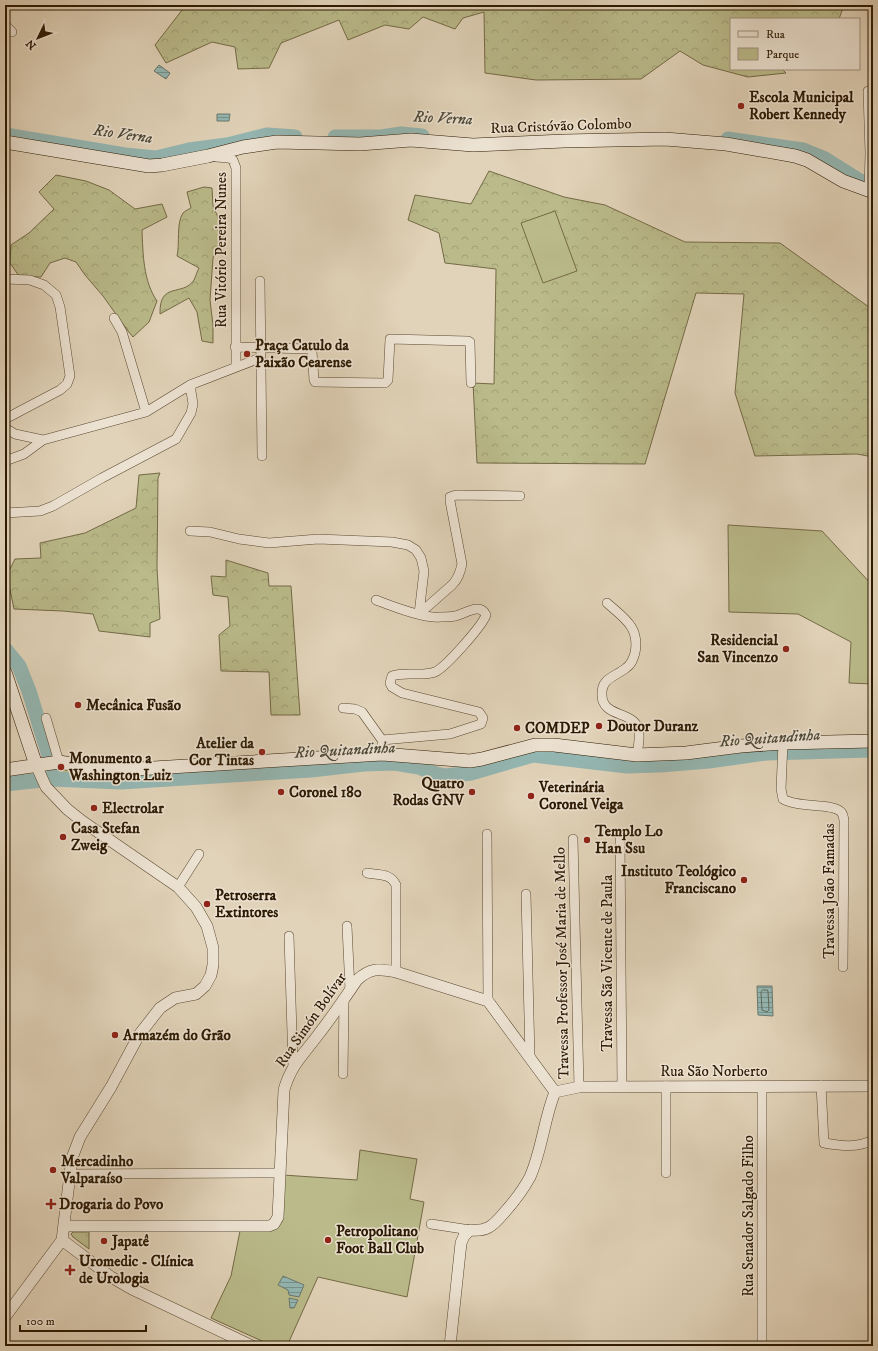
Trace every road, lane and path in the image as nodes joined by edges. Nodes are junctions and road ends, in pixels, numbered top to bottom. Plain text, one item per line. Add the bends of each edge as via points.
1 (5, 24) edge
2 (12, 32) dead end
3 (868, 91) dead end
4 (5, 142) edge
5 (208, 156) junction
6 (870, 191) edge
7 (5, 279) edge
8 (260, 281) dead end
9 (114, 318) dead end
10 (235, 347) junction
11 (260, 348) junction
12 (260, 358) junction
13 (236, 367) junction
14 (471, 383) dead end
15 (190, 385) junction
16 (146, 412) junction
17 (5, 419) edge
18 (5, 428) edge
19 (43, 440) junction
20 (262, 456) dead end
21 (5, 461) edge
22 (520, 496) dead end
23 (5, 512) edge
24 (190, 531) dead end
25 (376, 600) dead end
26 (607, 603) dead end
27 (419, 614) junction
28 (5, 672) edge
29 (343, 708) dead end
30 (46, 718) dead end
31 (382, 740) junction
32 (873, 741) edge
33 (783, 743) junction
34 (382, 754) junction
35 (637, 755) junction
36 (60, 762) junction
37 (36, 765) junction
38 (5, 770) edge
39 (487, 834) dead end
40 (620, 838) dead end
41 (574, 839) dead end
42 (199, 854) dead end
43 (367, 873) dead end
44 (178, 887) junction
45 (526, 894) dead end
46 (347, 926) dead end
47 (289, 936) dead end
48 (843, 967) dead end
49 (396, 972) junction
50 (347, 995) junction
51 (488, 1001) junction
52 (530, 1058) junction
53 (293, 1066) junction
54 (343, 1074) dead end
55 (666, 1086) junction
56 (762, 1086) junction
57 (821, 1086) junction
58 (873, 1086) edge
59 (578, 1087) junction
60 (622, 1087) junction
61 (555, 1092) junction
62 (873, 1140) edge
63 (666, 1173) dead end
64 (70, 1174) junction
65 (279, 1174) junction
66 (431, 1224) dead end
67 (64, 1226) junction
68 (470, 1230) junction
69 (62, 1240) junction
70 (5, 1317) edge
71 (247, 1345) edge
72 (450, 1346) edge
73 (762, 1346) edge

1 - 2 street
3 - 6 street
4 - 5 main road, Rua Cristóvão Colombo via 149,166
5 - 6 main road, Rua Cristóvão Colombo via 277,142 360,144 411,140 473,145 564,140 665,139 726,144 795,156 843,181
5 - 10 street, Rua Vitório Pereira Nunes via 229,158 233,160 236,168
7 - 17 street via 30,280 44,285 56,295 70,376 68,384 60,390
8 - 11 street
9 - 16 street via 122,332
10 - 11 street
10 - 13 street, Rua Vitório Pereira Nunes
11 - 12 street
11 - 14 street via 311,349 314,380 318,383 385,383 388,380 390,339 468,341
12 - 13 street
12 - 20 street
13 - 15 street
15 - 16 street
15 - 23 street via 193,404 191,414 176,439 53,506 40,511
16 - 19 street
18 - 19 street via 14,434
19 - 21 street via 24,454
22 - 27 street via 450,497 462,564 460,574 452,585
24 - 27 street via 210,532 269,543 318,539 408,545 416,550 421,558 424,571
25 - 27 street
26 - 35 street via 632,627 636,644 630,665 606,680 602,688 602,700 612,711 635,722 639,735
27 - 31 street via 436,618 456,616 480,609 486,615 482,624 436,671 425,674 397,674 392,676 392,687 402,693 479,712 483,722 450,734
28 - 37 main road
29 - 31 street via 362,712
30 - 36 street
31 - 34 street
32 - 33 main road
33 - 35 main road via 686,753
33 - 48 street, Travessa João Famadas via 780,789 784,799 804,805 836,809 844,820
34 - 35 main road via 470,761 534,745
34 - 36 main road via 137,769 96,768
36 - 37 main road
37 - 38 main road
37 - 44 street via 46,787 59,802 82,821
39 - 51 street
40 - 60 street, Travessa São Vicente de Paula
41 - 59 street, Travessa Professor José Maria de Mello
42 - 44 street
43 - 49 street via 389,877 396,885
44 - 64 street via 196,907 207,926 214,948 211,975 205,986 196,994 175,998 160,1008 139,1035 80,1137 72,1158
45 - 52 street
46 - 50 street
47 - 53 street
49 - 50 street, Rua Simón Bolívar via 381,969 369,971 357,980
49 - 51 street, Rua Simón Bolívar
50 - 53 street, Rua Simón Bolívar
50 - 54 street
51 - 52 street
52 - 61 street
53 - 65 street, Rua Simón Bolívar via 284,1090
55 - 56 street, Rua São Norberto
55 - 60 street, Rua São Norberto
55 - 63 street
56 - 57 street, Rua São Norberto
56 - 73 street, Rua Senador Salgado Filho
57 - 58 street, Rua São Norberto
57 - 62 street via 824,1143 856,1146
59 - 60 street, Rua São Norberto
59 - 61 street, Rua São Norberto
61 - 68 street via 535,1164 525,1186 506,1211 487,1229
64 - 65 street
64 - 67 street
65 - 67 street, Rua Simón Bolívar via 278,1217 274,1224 269,1226
66 - 68 street
67 - 69 street
68 - 72 street via 461,1243
69 - 70 street
69 - 71 street via 111,1277 132,1289

